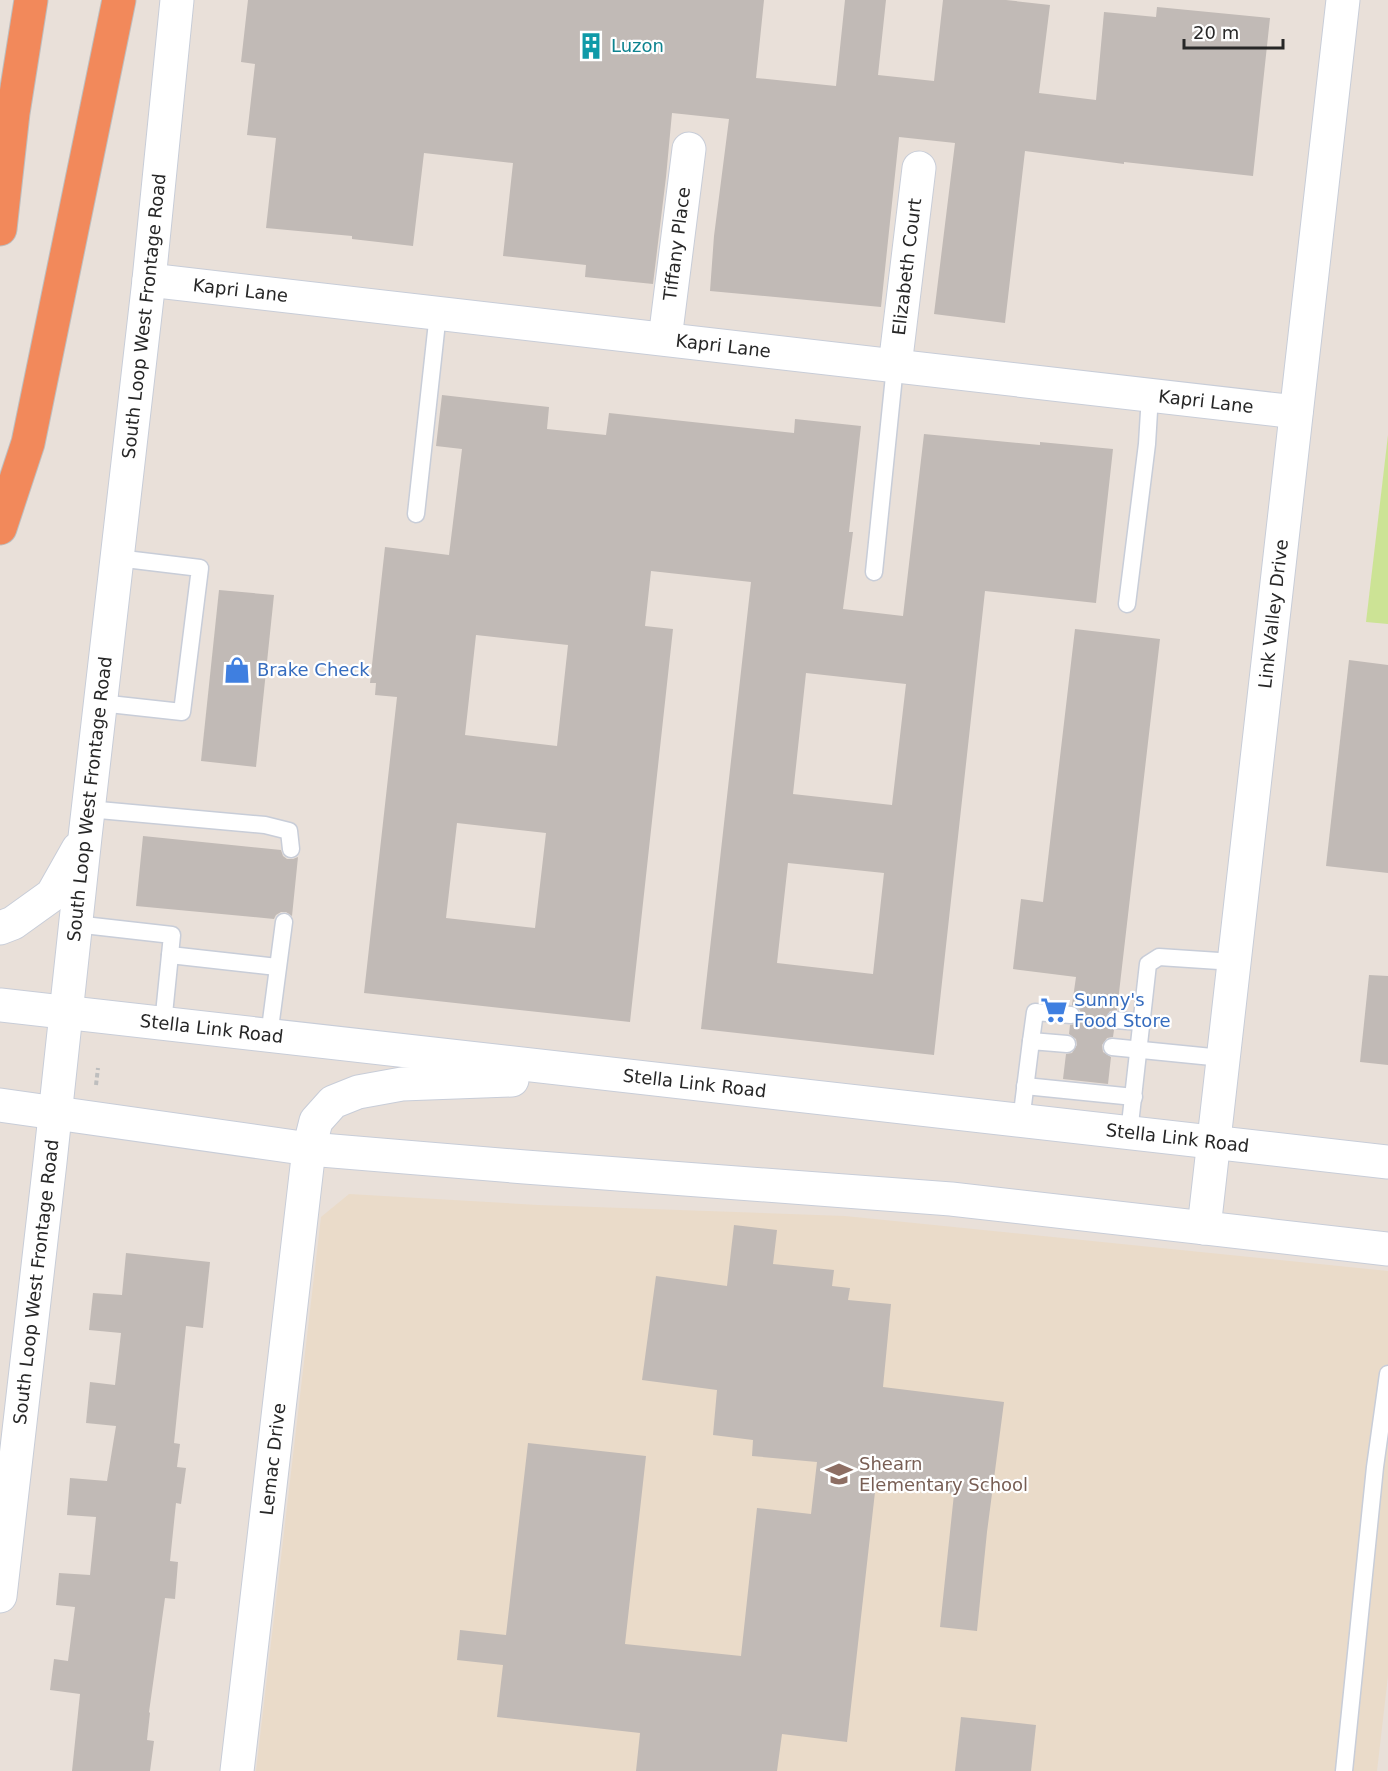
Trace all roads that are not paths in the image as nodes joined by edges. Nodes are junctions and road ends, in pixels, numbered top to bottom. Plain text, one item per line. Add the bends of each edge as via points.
1 (31, 0) edge
2 (119, 0) edge
3 (177, 0) edge
4 (1343, 0) edge
5 (689, 149) dead end
6 (919, 168) dead end
7 (0, 229) edge
8 (149, 280) junction
9 (438, 313) junction
10 (665, 339) junction
11 (895, 366) junction
12 (1150, 395) junction
13 (1296, 412) junction
14 (416, 514) dead end
15 (0, 528) edge
16 (117, 558) junction
17 (874, 572) dead end
18 (1127, 603) dead end
19 (100, 703) junction
20 (86, 823) junction
21 (291, 849) dead end
22 (284, 922) dead end
23 (75, 924) junction
24 (0, 928) edge
25 (170, 955) junction
26 (1234, 963) junction
27 (278, 967) junction
28 (0, 1005) edge
29 (67, 1013) junction
30 (1071, 1015) dead end
31 (1115, 1020) dead end
32 (1141, 1022) junction
33 (163, 1024) junction
34 (269, 1036) junction
35 (1031, 1041) junction
36 (1067, 1044) dead end
37 (1112, 1047) dead end
38 (1138, 1050) junction
39 (1222, 1058) junction
40 (616, 1075) junction
41 (1025, 1086) junction
42 (1134, 1097) junction
43 (0, 1105) edge
44 (56, 1113) junction
45 (1021, 1121) junction
46 (1129, 1133) junction
47 (1214, 1142) junction
48 (309, 1149) junction
49 (1388, 1162) edge
50 (1204, 1228) junction
51 (1388, 1249) edge
52 (1388, 1374) edge
53 (0, 1596) edge
54 (237, 1771) edge
55 (1344, 1771) edge

1 - 7 highway
2 - 15 highway via 27,443
3 - 8 main road, South Loop West Frontage Road
4 - 13 main road, Link Valley Drive
5 - 10 main road, Tiffany Place
6 - 11 main road, Elizabeth Court
8 - 9 main road, Kapri Lane
8 - 16 main road, South Loop West Frontage Road
9 - 10 main road, Kapri Lane
9 - 14 lane
10 - 11 main road, Kapri Lane
11 - 12 main road, Kapri Lane
11 - 17 lane
12 - 13 main road, Kapri Lane
12 - 18 lane
13 - 26 main road, Link Valley Drive
16 - 19 main road, South Loop West Frontage Road
16 - 19 lane via 200,568 182,712
19 - 20 main road, South Loop West Frontage Road
20 - 21 lane via 265,825 289,831
20 - 23 main road, South Loop West Frontage Road
20 - 24 main road via 51,895
22 - 27 lane
23 - 25 lane via 172,935
23 - 29 main road, South Loop West Frontage Road
25 - 27 lane
25 - 33 lane
26 - 32 lane via 1159,957 1148,964
26 - 39 main road, Link Valley Drive
27 - 34 lane
28 - 29 main road, Stella Link Road
29 - 33 main road, Stella Link Road
29 - 44 main road, South Loop West Frontage Road
30 - 35 lane via 1035,1012
31 - 32 lane
32 - 38 lane
33 - 34 main road, Stella Link Road
34 - 40 main road, Stella Link Road
35 - 36 lane
35 - 41 lane
37 - 38 lane
38 - 39 lane
38 - 42 lane
39 - 47 main road, Link Valley Drive
40 - 45 main road, Stella Link Road
40 - 48 main road, Lemac Drive via 402,1084 358,1092 333,1102 316,1121
41 - 42 lane
41 - 45 lane
42 - 46 lane
43 - 44 main road
44 - 48 main road
44 - 53 main road, South Loop West Frontage Road
45 - 46 main road, Stella Link Road
46 - 47 main road, Stella Link Road
47 - 49 main road, Stella Link Road
47 - 50 main road, Link Valley Drive
48 - 50 main road via 951,1199
48 - 54 main road, Lemac Drive
50 - 51 main road
52 - 55 lane

